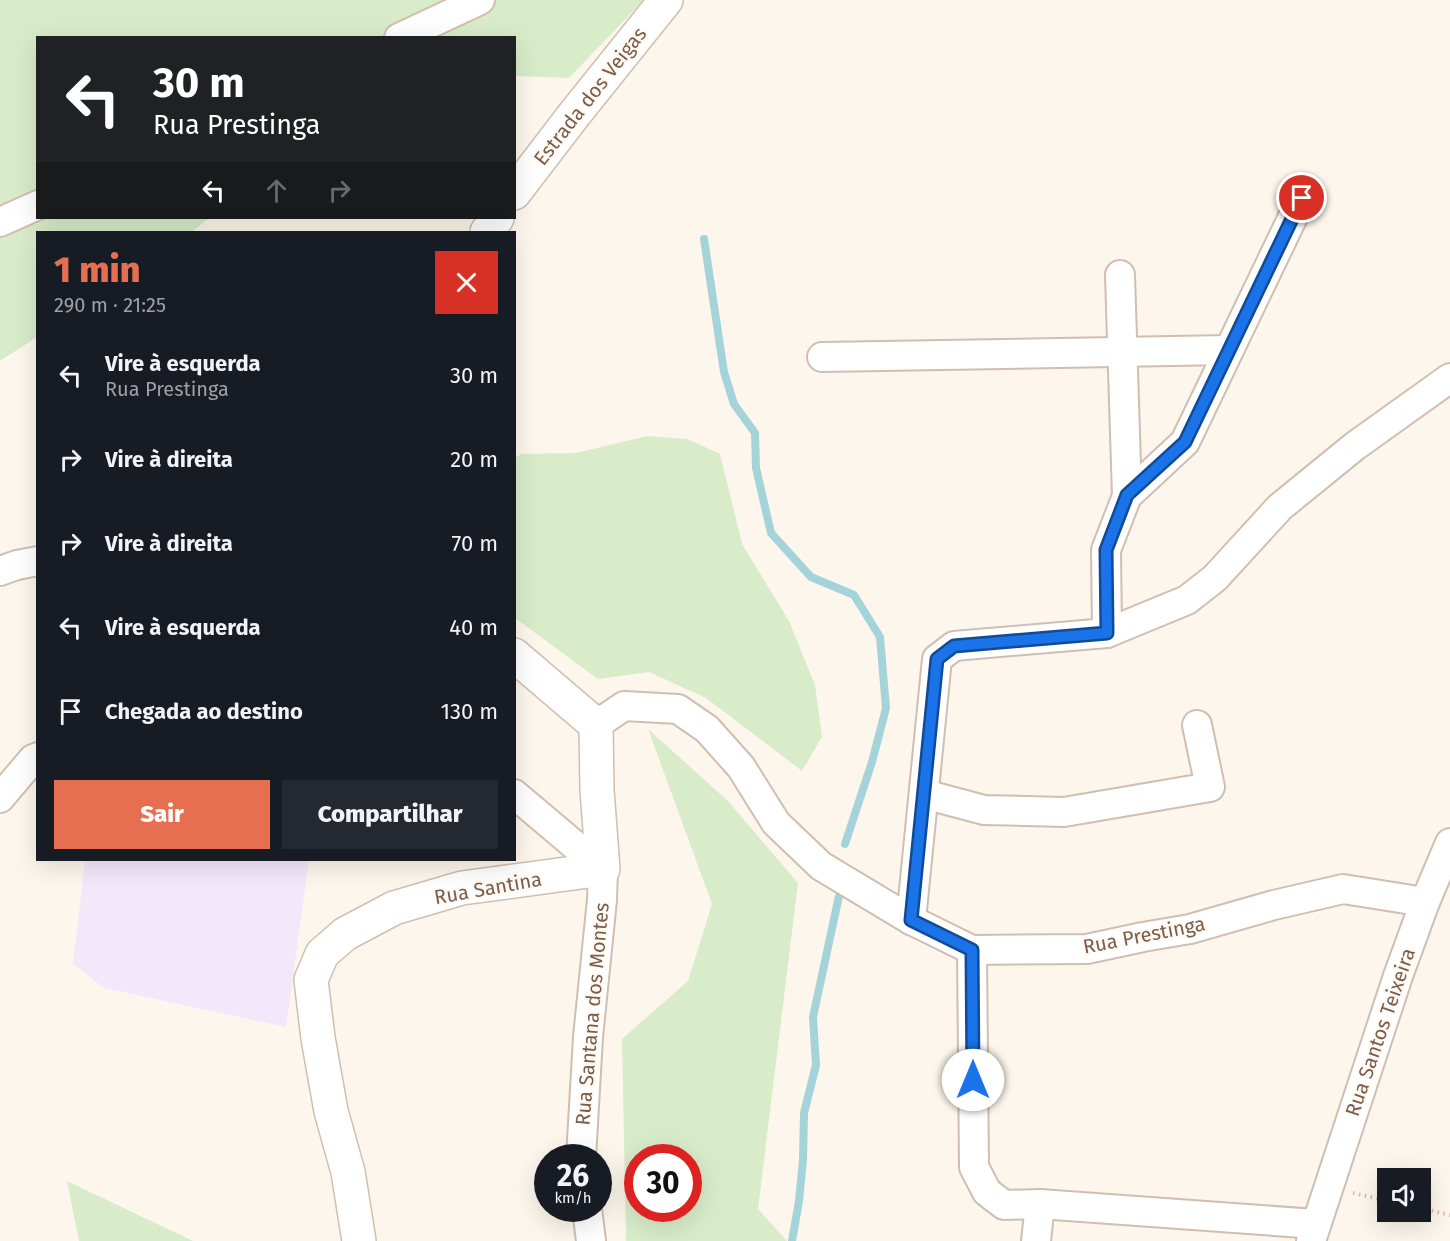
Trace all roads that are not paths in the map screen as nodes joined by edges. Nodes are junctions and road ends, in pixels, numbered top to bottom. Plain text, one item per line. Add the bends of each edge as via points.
1 (480, 0) edge
2 (666, 0) edge
3 (403, 36) edge
4 (516, 190) edge
5 (1302, 198) dead end
6 (36, 206) edge
7 (3, 222) edge
8 (1120, 276) dead end
9 (1229, 350) junction
10 (1123, 352) junction
11 (822, 357) dead end
12 (1450, 378) edge
13 (1127, 495) junction
14 (36, 561) edge
15 (0, 571) edge
16 (1107, 633) junction
17 (516, 657) edge
18 (596, 725) junction
19 (1197, 725) dead end
20 (36, 758) edge
21 (924, 794) junction
22 (516, 796) edge
23 (0, 798) edge
24 (1450, 843) edge
25 (603, 870) junction
26 (1425, 902) junction
27 (911, 920) junction
28 (972, 950) junction
29 (581, 1144) edge
30 (1040, 1204) junction
31 (589, 1222) edge
32 (1313, 1233) edge
33 (359, 1241) edge
34 (591, 1241) edge
35 (1036, 1241) edge

1 - 3 street
2 - 4 street, Estrada dos Veigas
5 - 9 street
6 - 7 street
8 - 10 street
9 - 10 street
9 - 13 street via 1185,442
10 - 11 street
10 - 13 street
12 - 16 street via 1354,446 1280,507 1215,578 1187,600
13 - 16 street via 1106,550
14 - 15 street
16 - 21 street via 954,646 937,659
17 - 18 street
18 - 25 street
18 - 27 street, Rua Prestinga via 624,706 678,709 707,729 741,767 776,823 821,866
19 - 21 street via 1210,788 1064,812 984,810
20 - 23 street
21 - 27 street
22 - 25 street
24 - 26 street, Rua Santos Teixeira
25 - 29 street, Rua Santana dos Montes
25 - 33 street, Rua Santina via 462,888 394,908 345,934 322,954 311,980 315,1014
26 - 28 street, Rua Prestinga via 1343,889 1190,929 1087,949
26 - 32 street, Rua Santos Teixeira
27 - 28 street, Rua Prestinga
28 - 30 street, Rua Santos Teixeira via 974,1167 987,1192 1004,1205
30 - 32 street, Rua Santos Teixeira
30 - 35 street
31 - 34 street

